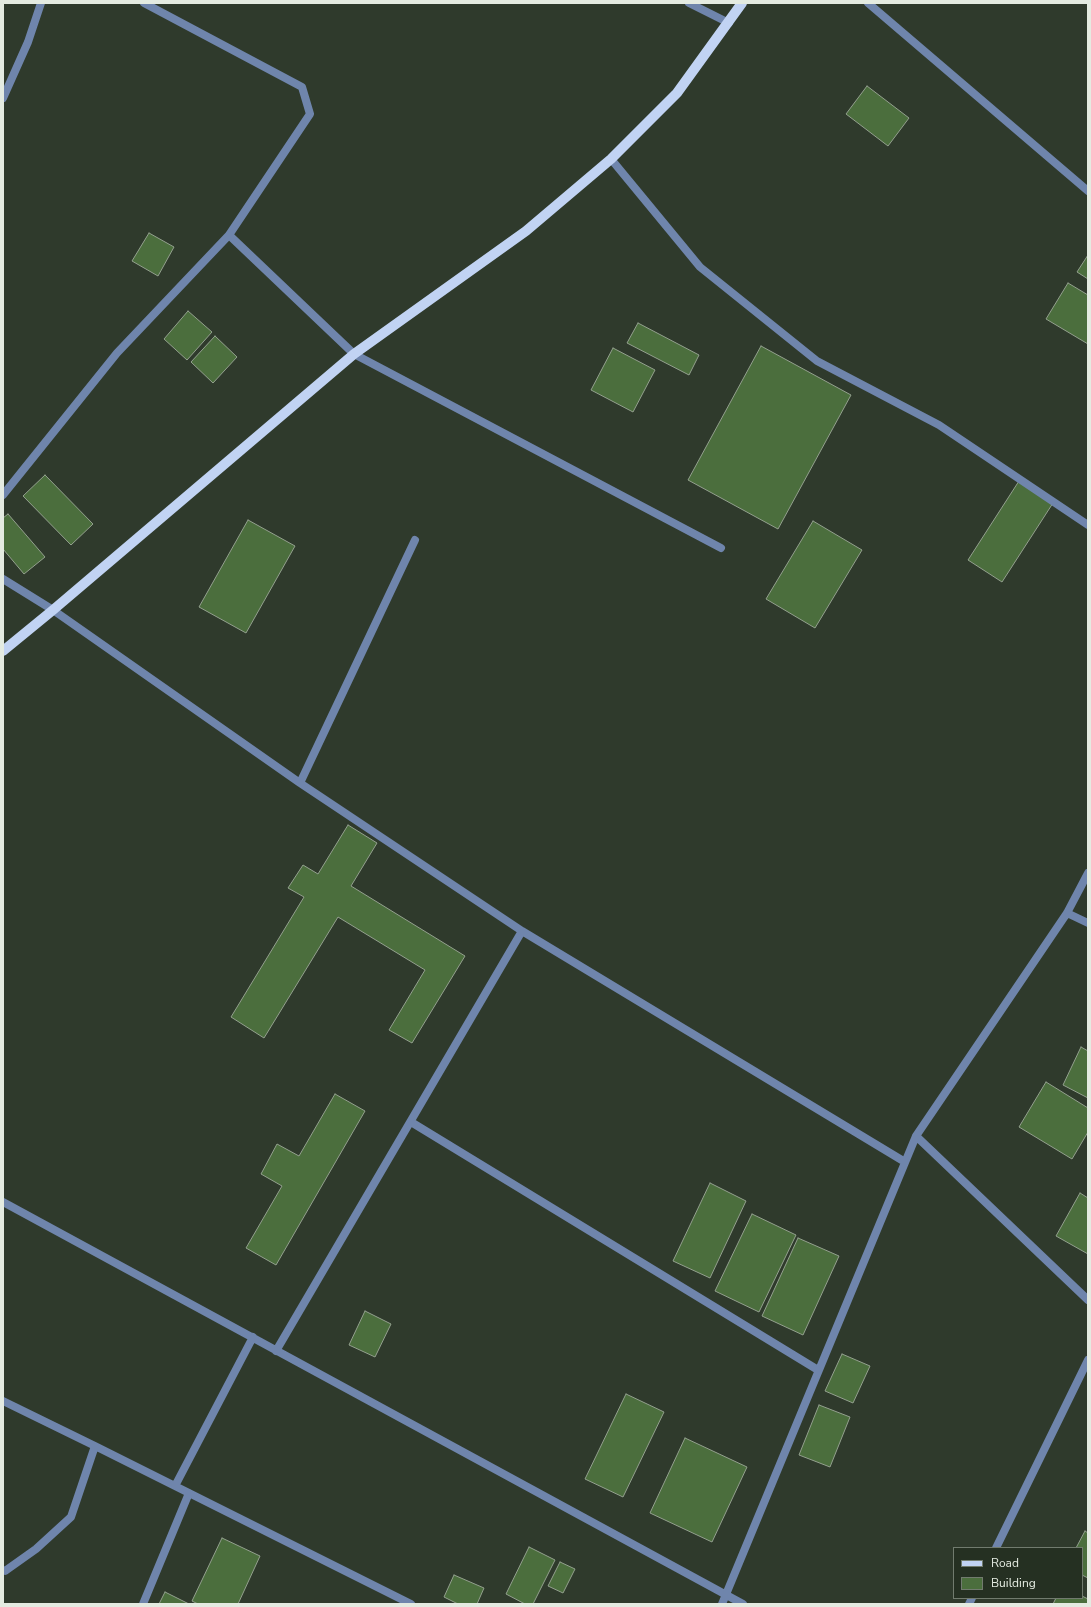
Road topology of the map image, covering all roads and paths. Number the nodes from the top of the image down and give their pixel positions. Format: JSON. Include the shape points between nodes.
{"nodes":[{"id":1,"x":41,"y":3,"type":"edge"},
{"id":2,"x":144,"y":3,"type":"edge"},
{"id":3,"x":689,"y":3,"type":"edge"},
{"id":4,"x":742,"y":3,"type":"edge"},
{"id":5,"x":868,"y":3,"type":"edge"},
{"id":6,"x":729,"y":23,"type":"junction"},
{"id":7,"x":3,"y":98,"type":"edge"},
{"id":8,"x":611,"y":159,"type":"junction"},
{"id":9,"x":1088,"y":191,"type":"edge"},
{"id":10,"x":229,"y":235,"type":"junction"},
{"id":11,"x":354,"y":354,"type":"junction"},
{"id":12,"x":3,"y":495,"type":"edge"},
{"id":13,"x":1088,"y":525,"type":"edge"},
{"id":14,"x":415,"y":540,"type":"dead end"},
{"id":15,"x":721,"y":548,"type":"dead end"},
{"id":16,"x":3,"y":579,"type":"edge"},
{"id":17,"x":53,"y":610,"type":"junction"},
{"id":18,"x":3,"y":651,"type":"edge"},
{"id":19,"x":300,"y":783,"type":"junction"},
{"id":20,"x":1088,"y":873,"type":"edge"},
{"id":21,"x":1067,"y":913,"type":"junction"},
{"id":22,"x":1088,"y":923,"type":"edge"},
{"id":23,"x":522,"y":931,"type":"junction"},
{"id":24,"x":411,"y":1122,"type":"junction"},
{"id":25,"x":916,"y":1136,"type":"junction"},
{"id":26,"x":905,"y":1162,"type":"junction"},
{"id":27,"x":3,"y":1202,"type":"edge"},
{"id":28,"x":1088,"y":1300,"type":"edge"},
{"id":29,"x":253,"y":1337,"type":"junction"},
{"id":30,"x":276,"y":1350,"type":"junction"},
{"id":31,"x":1088,"y":1360,"type":"edge"},
{"id":32,"x":818,"y":1370,"type":"junction"},
{"id":33,"x":3,"y":1401,"type":"edge"},
{"id":34,"x":95,"y":1446,"type":"junction"},
{"id":35,"x":175,"y":1486,"type":"junction"},
{"id":36,"x":189,"y":1493,"type":"junction"},
{"id":37,"x":996,"y":1547,"type":"edge"},
{"id":38,"x":3,"y":1570,"type":"edge"},
{"id":39,"x":725,"y":1594,"type":"junction"},
{"id":40,"x":143,"y":1604,"type":"edge"},
{"id":41,"x":410,"y":1604,"type":"edge"},
{"id":42,"x":722,"y":1604,"type":"edge"},
{"id":43,"x":743,"y":1604,"type":"edge"}],
"edges":[{"from":1,"to":7,"type":"street","via":[[28,42]]},
{"from":2,"to":10,"type":"street","via":[[302,87],[310,114]]},
{"from":3,"to":6,"type":"street"},
{"from":4,"to":6,"type":"main road"},
{"from":5,"to":9,"type":"street"},
{"from":6,"to":8,"type":"main road","via":[[677,93]]},
{"from":8,"to":11,"type":"main road","via":[[526,231]]},
{"from":8,"to":13,"type":"street","via":[[700,267],[817,361],[939,425]]},
{"from":10,"to":11,"type":"street"},
{"from":10,"to":12,"type":"street","via":[[117,353]]},
{"from":11,"to":15,"type":"street"},
{"from":11,"to":17,"type":"main road"},
{"from":14,"to":19,"type":"street"},
{"from":16,"to":17,"type":"street"},
{"from":17,"to":18,"type":"main road"},
{"from":17,"to":19,"type":"street"},
{"from":19,"to":23,"type":"street"},
{"from":20,"to":21,"type":"street"},
{"from":21,"to":22,"type":"street"},
{"from":21,"to":25,"type":"street"},
{"from":23,"to":24,"type":"street"},
{"from":23,"to":26,"type":"street"},
{"from":24,"to":30,"type":"street"},
{"from":24,"to":32,"type":"street"},
{"from":25,"to":26,"type":"street"},
{"from":25,"to":28,"type":"street"},
{"from":26,"to":32,"type":"street"},
{"from":27,"to":29,"type":"street"},
{"from":29,"to":30,"type":"street"},
{"from":29,"to":35,"type":"street"},
{"from":30,"to":39,"type":"street"},
{"from":31,"to":37,"type":"street"},
{"from":32,"to":39,"type":"street"},
{"from":33,"to":34,"type":"street"},
{"from":34,"to":35,"type":"street"},
{"from":34,"to":38,"type":"street","via":[[70,1517],[36,1549]]},
{"from":35,"to":36,"type":"street"},
{"from":36,"to":40,"type":"street"},
{"from":36,"to":41,"type":"street"},
{"from":39,"to":42,"type":"street"},
{"from":39,"to":43,"type":"street"}]}
